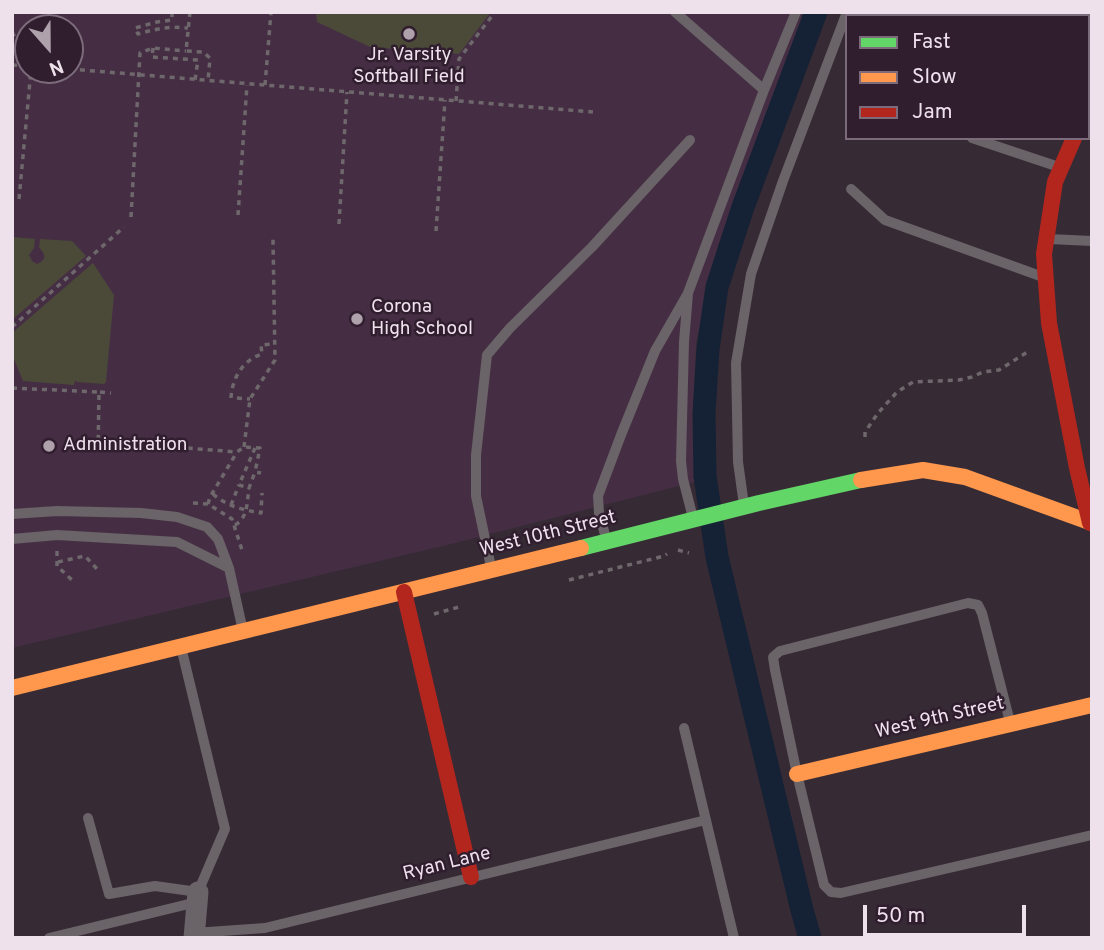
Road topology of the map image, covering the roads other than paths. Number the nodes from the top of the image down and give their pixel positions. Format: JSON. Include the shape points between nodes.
{"nodes":[{"id":1,"x":676,"y":12,"type":"edge"},
{"id":2,"x":796,"y":12,"type":"edge"},
{"id":3,"x":845,"y":17,"type":"edge"},
{"id":4,"x":764,"y":90,"type":"junction"},
{"id":5,"x":690,"y":140,"type":"dead end"},
{"id":6,"x":978,"y":140,"type":"edge"},
{"id":7,"x":1073,"y":140,"type":"edge"},
{"id":8,"x":1061,"y":168,"type":"junction"},
{"id":9,"x":851,"y":189,"type":"dead end"},
{"id":10,"x":1046,"y":239,"type":"junction"},
{"id":11,"x":1092,"y":241,"type":"edge"},
{"id":12,"x":1046,"y":278,"type":"junction"},
{"id":13,"x":688,"y":293,"type":"junction"},
{"id":14,"x":744,"y":507,"type":"junction"},
{"id":15,"x":12,"y":514,"type":"edge"},
{"id":16,"x":693,"y":521,"type":"junction"},
{"id":17,"x":1091,"y":524,"type":"edge"},
{"id":18,"x":12,"y":539,"type":"edge"},
{"id":19,"x":607,"y":542,"type":"junction"},
{"id":20,"x":229,"y":568,"type":"junction"},
{"id":21,"x":492,"y":570,"type":"junction"},
{"id":22,"x":404,"y":592,"type":"junction"},
{"id":23,"x":243,"y":631,"type":"junction"},
{"id":24,"x":181,"y":647,"type":"junction"},
{"id":25,"x":12,"y":688,"type":"edge"},
{"id":26,"x":1092,"y":705,"type":"edge"},
{"id":27,"x":1011,"y":725,"type":"junction"},
{"id":28,"x":684,"y":728,"type":"dead end"},
{"id":29,"x":797,"y":774,"type":"junction"},
{"id":30,"x":88,"y":818,"type":"dead end"},
{"id":31,"x":706,"y":820,"type":"junction"},
{"id":32,"x":1092,"y":835,"type":"edge"},
{"id":33,"x":471,"y":877,"type":"junction"},
{"id":34,"x":197,"y":897,"type":"junction"},
{"id":35,"x":194,"y":936,"type":"edge"},
{"id":36,"x":49,"y":938,"type":"edge"},
{"id":37,"x":734,"y":938,"type":"edge"}],
"edges":[{"from":1,"to":4,"type":"lane"},
{"from":2,"to":4,"type":"lane"},
{"from":3,"to":14,"type":"lane","via":[[751,274],[736,363]]},
{"from":4,"to":13,"type":"lane"},
{"from":5,"to":21,"type":"lane","via":[[487,355],[476,455],[477,496]]},
{"from":6,"to":8,"type":"lane"},
{"from":7,"to":8,"type":"main road"},
{"from":8,"to":10,"type":"main road"},
{"from":9,"to":12,"type":"lane","via":[[885,220]]},
{"from":10,"to":11,"type":"lane"},
{"from":10,"to":12,"type":"main road"},
{"from":12,"to":17,"type":"main road","via":[[1051,334]]},
{"from":13,"to":16,"type":"lane","via":[[681,461]]},
{"from":13,"to":19,"type":"lane","via":[[655,351],[598,496]]},
{"from":14,"to":16,"type":"main road","name":"West 10th Street"},
{"from":14,"to":17,"type":"main road","name":"West 10th Street","via":[[923,470],[965,477]]},
{"from":15,"to":20,"type":"lane","via":[[57,511],[177,517],[207,527],[218,539]]},
{"from":16,"to":19,"type":"main road","name":"West 10th Street"},
{"from":18,"to":20,"type":"lane","via":[[57,535],[177,542]]},
{"from":19,"to":21,"type":"main road","name":"West 10th Street"},
{"from":20,"to":23,"type":"lane"},
{"from":21,"to":22,"type":"main road","name":"West 10th Street"},
{"from":22,"to":23,"type":"main road","name":"West 10th Street"},
{"from":22,"to":33,"type":"main road"},
{"from":23,"to":24,"type":"main road","name":"West 10th Street"},
{"from":24,"to":25,"type":"main road","name":"West 10th Street"},
{"from":24,"to":34,"type":"lane","via":[[225,829]]},
{"from":26,"to":27,"type":"main road","name":"West 9th Street"},
{"from":27,"to":29,"type":"main road","name":"West 9th Street"},
{"from":27,"to":29,"type":"lane","via":[[982,613],[978,605],[968,603],[780,651],[774,657],[775,670]]},
{"from":28,"to":31,"type":"lane"},
{"from":29,"to":32,"type":"lane","via":[[824,885],[831,892]]},
{"from":30,"to":34,"type":"lane","via":[[109,894],[155,886]]},
{"from":31,"to":33,"type":"lane","name":"Ryan Lane"},
{"from":31,"to":37,"type":"lane"},
{"from":33,"to":35,"type":"lane","name":"Ryan Lane","via":[[265,928]]},
{"from":34,"to":35,"type":"street"},
{"from":34,"to":36,"type":"lane"}]}
